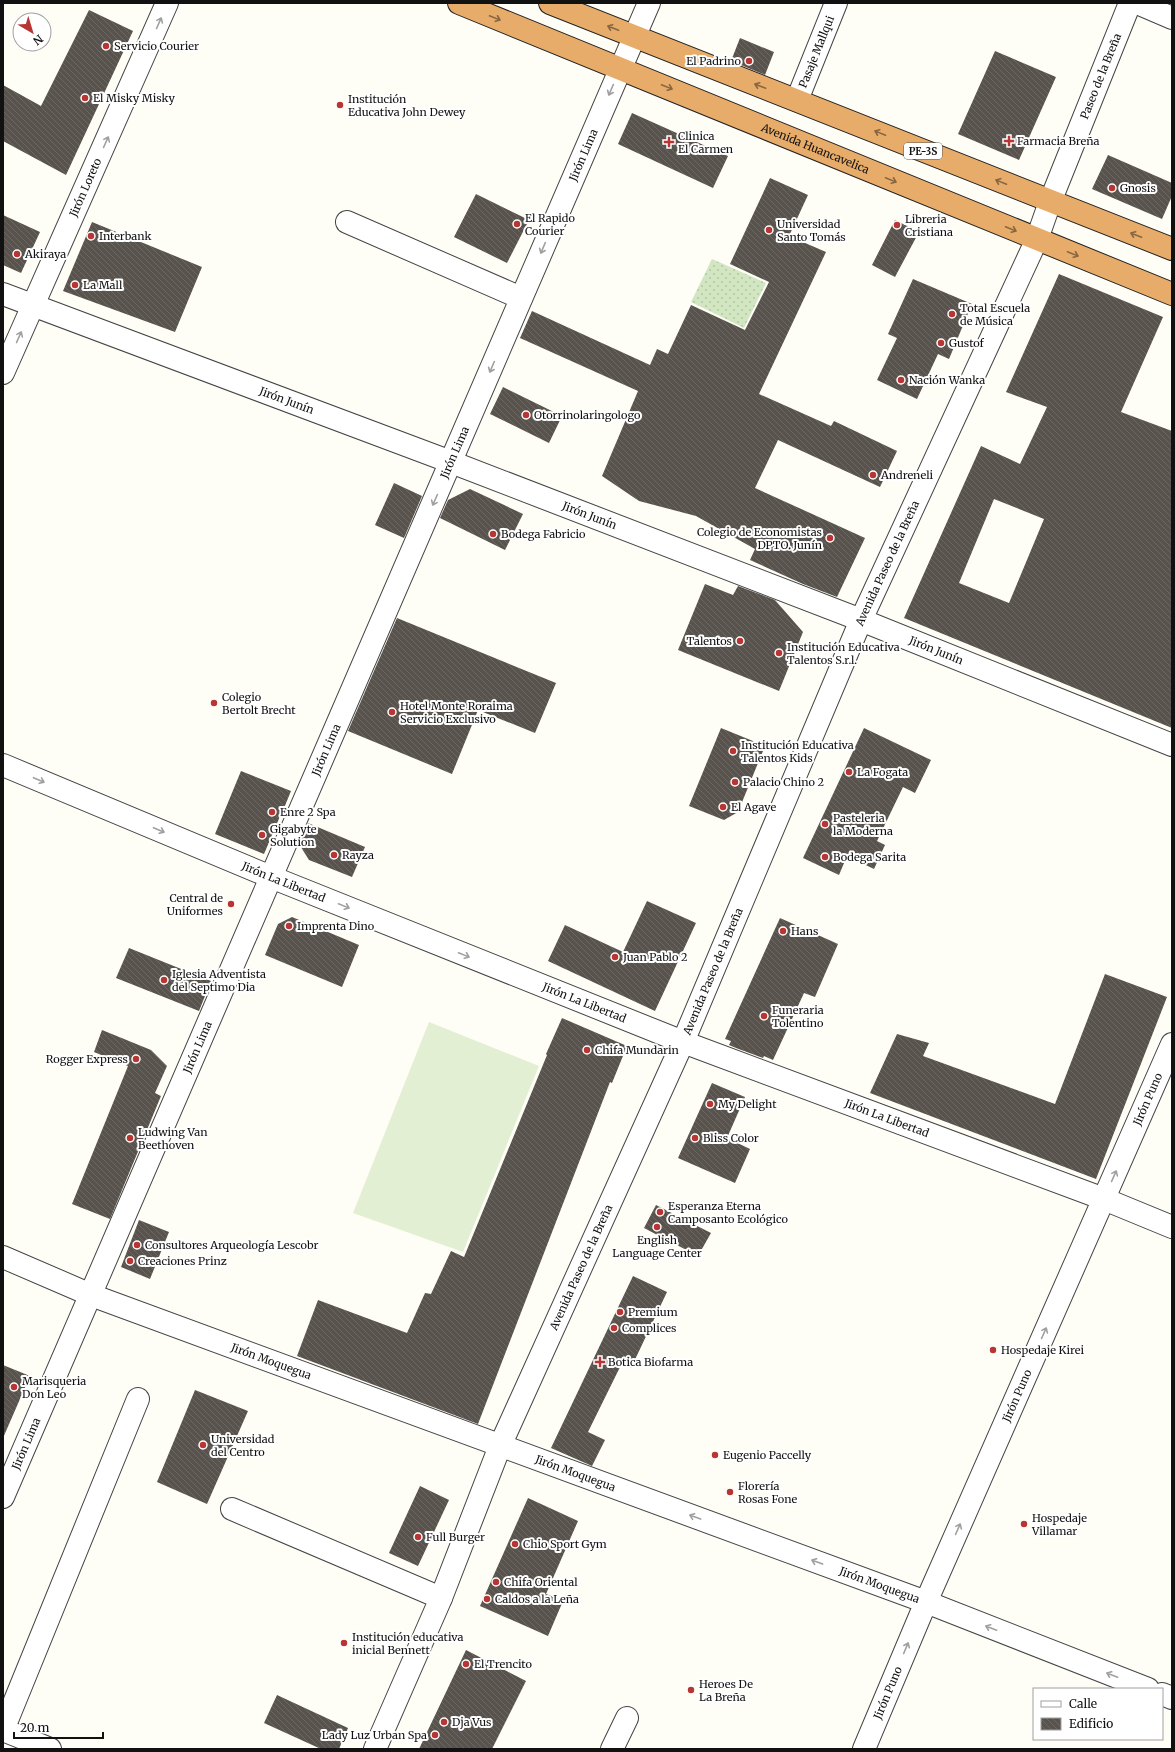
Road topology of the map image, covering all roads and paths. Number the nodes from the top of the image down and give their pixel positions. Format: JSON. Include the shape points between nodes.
{"nodes":[{"id":1,"x":167,"y":3,"type":"edge"},
{"id":2,"x":459,"y":3,"type":"edge"},
{"id":3,"x":550,"y":3,"type":"edge"},
{"id":4,"x":649,"y":3,"type":"edge"},
{"id":5,"x":836,"y":3,"type":"edge"},
{"id":6,"x":1130,"y":3,"type":"edge"},
{"id":7,"x":1137,"y":3,"type":"edge"},
{"id":8,"x":1172,"y":18,"type":"edge"},
{"id":9,"x":634,"y":36,"type":"junction"},
{"id":10,"x":620,"y":68,"type":"junction"},
{"id":11,"x":797,"y":100,"type":"junction"},
{"id":12,"x":1050,"y":202,"type":"junction"},
{"id":13,"x":347,"y":222,"type":"dead end"},
{"id":14,"x":1037,"y":240,"type":"junction"},
{"id":15,"x":1172,"y":249,"type":"edge"},
{"id":16,"x":3,"y":294,"type":"edge"},
{"id":17,"x":1172,"y":294,"type":"edge"},
{"id":18,"x":521,"y":298,"type":"junction"},
{"id":19,"x":34,"y":306,"type":"junction"},
{"id":20,"x":3,"y":373,"type":"edge"},
{"id":21,"x":451,"y":462,"type":"junction"},
{"id":22,"x":861,"y":620,"type":"junction"},
{"id":23,"x":1172,"y":746,"type":"edge"},
{"id":24,"x":3,"y":765,"type":"edge"},
{"id":25,"x":270,"y":877,"type":"junction"},
{"id":26,"x":683,"y":1042,"type":"junction"},
{"id":27,"x":1172,"y":1044,"type":"edge"},
{"id":28,"x":1104,"y":1199,"type":"junction"},
{"id":29,"x":1172,"y":1227,"type":"edge"},
{"id":30,"x":3,"y":1257,"type":"edge"},
{"id":31,"x":91,"y":1295,"type":"junction"},
{"id":32,"x":138,"y":1399,"type":"dead end"},
{"id":33,"x":500,"y":1446,"type":"junction"},
{"id":34,"x":3,"y":1496,"type":"edge"},
{"id":35,"x":232,"y":1509,"type":"dead end"},
{"id":36,"x":441,"y":1598,"type":"junction"},
{"id":37,"x":926,"y":1602,"type":"junction"},
{"id":38,"x":1145,"y":1688,"type":"edge"},
{"id":39,"x":627,"y":1718,"type":"dead end"},
{"id":40,"x":3,"y":1730,"type":"edge"},
{"id":41,"x":50,"y":1749,"type":"edge"},
{"id":42,"x":375,"y":1749,"type":"edge"},
{"id":43,"x":612,"y":1749,"type":"edge"},
{"id":44,"x":864,"y":1749,"type":"edge"}],
"edges":[{"from":19,"to":1,"type":"street","name":"Jirón Loreto","one_way":true},
{"from":2,"to":10,"type":"highway","name":"Avenida Huancavelica","one_way":true},
{"from":9,"to":3,"type":"highway","number":"PE-3S","one_way":true},
{"from":4,"to":9,"type":"street","name":"Jirón Lima"},
{"from":5,"to":11,"type":"street","name":"Pasaje Mallqui"},
{"from":6,"to":12,"type":"street","name":"Paseo de la Breña"},
{"from":7,"to":8,"type":"street"},
{"from":9,"to":10,"type":"street","name":"Jirón Lima"},
{"from":11,"to":9,"type":"highway","number":"PE-3S","one_way":true},
{"from":10,"to":14,"type":"highway","name":"Avenida Huancavelica","one_way":true},
{"from":10,"to":18,"type":"street","name":"Jirón Lima","one_way":true},
{"from":12,"to":11,"type":"highway","number":"PE-3S","one_way":true},
{"from":12,"to":14,"type":"street","name":"Paseo de la Breña"},
{"from":15,"to":12,"type":"highway","number":"PE-3S","one_way":true},
{"from":13,"to":18,"type":"street"},
{"from":14,"to":17,"type":"highway","name":"Avenida Huancavelica","one_way":true},
{"from":14,"to":22,"type":"street","name":"Avenida Paseo de la Breña"},
{"from":16,"to":19,"type":"street","name":"Jirón Junín"},
{"from":18,"to":21,"type":"street","name":"Jirón Lima","one_way":true},
{"from":20,"to":19,"type":"street","name":"Jirón Loreto","one_way":true},
{"from":19,"to":21,"type":"street","name":"Jirón Junín"},
{"from":21,"to":22,"type":"street","name":"Jirón Junín"},
{"from":21,"to":25,"type":"street","name":"Jirón Lima","one_way":true},
{"from":22,"to":23,"type":"street","name":"Jirón Junín"},
{"from":22,"to":26,"type":"street","name":"Avenida Paseo de la Breña"},
{"from":24,"to":25,"type":"street","name":"Jirón La Libertad","one_way":true},
{"from":25,"to":26,"type":"street","name":"Jirón La Libertad","one_way":true},
{"from":25,"to":31,"type":"street","name":"Jirón Lima"},
{"from":26,"to":28,"type":"street","name":"Jirón La Libertad"},
{"from":26,"to":33,"type":"street","name":"Avenida Paseo de la Breña"},
{"from":28,"to":27,"type":"street","name":"Jirón Puno","one_way":true},
{"from":28,"to":29,"type":"street","name":"Jirón La Libertad"},
{"from":37,"to":28,"type":"street","name":"Jirón Puno","one_way":true},
{"from":30,"to":31,"type":"street","name":"Jirón Moquegua"},
{"from":31,"to":33,"type":"street","name":"Jirón Moquegua"},
{"from":31,"to":34,"type":"street","name":"Jirón Lima"},
{"from":32,"to":40,"type":"street"},
{"from":33,"to":36,"type":"street","name":"Avenida Paseo de la Breña"},
{"from":37,"to":33,"type":"street","name":"Jirón Moquegua","one_way":true},
{"from":35,"to":36,"type":"street"},
{"from":36,"to":42,"type":"street","name":"Avenida Paseo de la Breña"},
{"from":38,"to":37,"type":"street","name":"Jirón Moquegua","one_way":true},
{"from":44,"to":37,"type":"street","name":"Jirón Puno","one_way":true},
{"from":39,"to":43,"type":"street"},
{"from":40,"to":41,"type":"street"}]}
